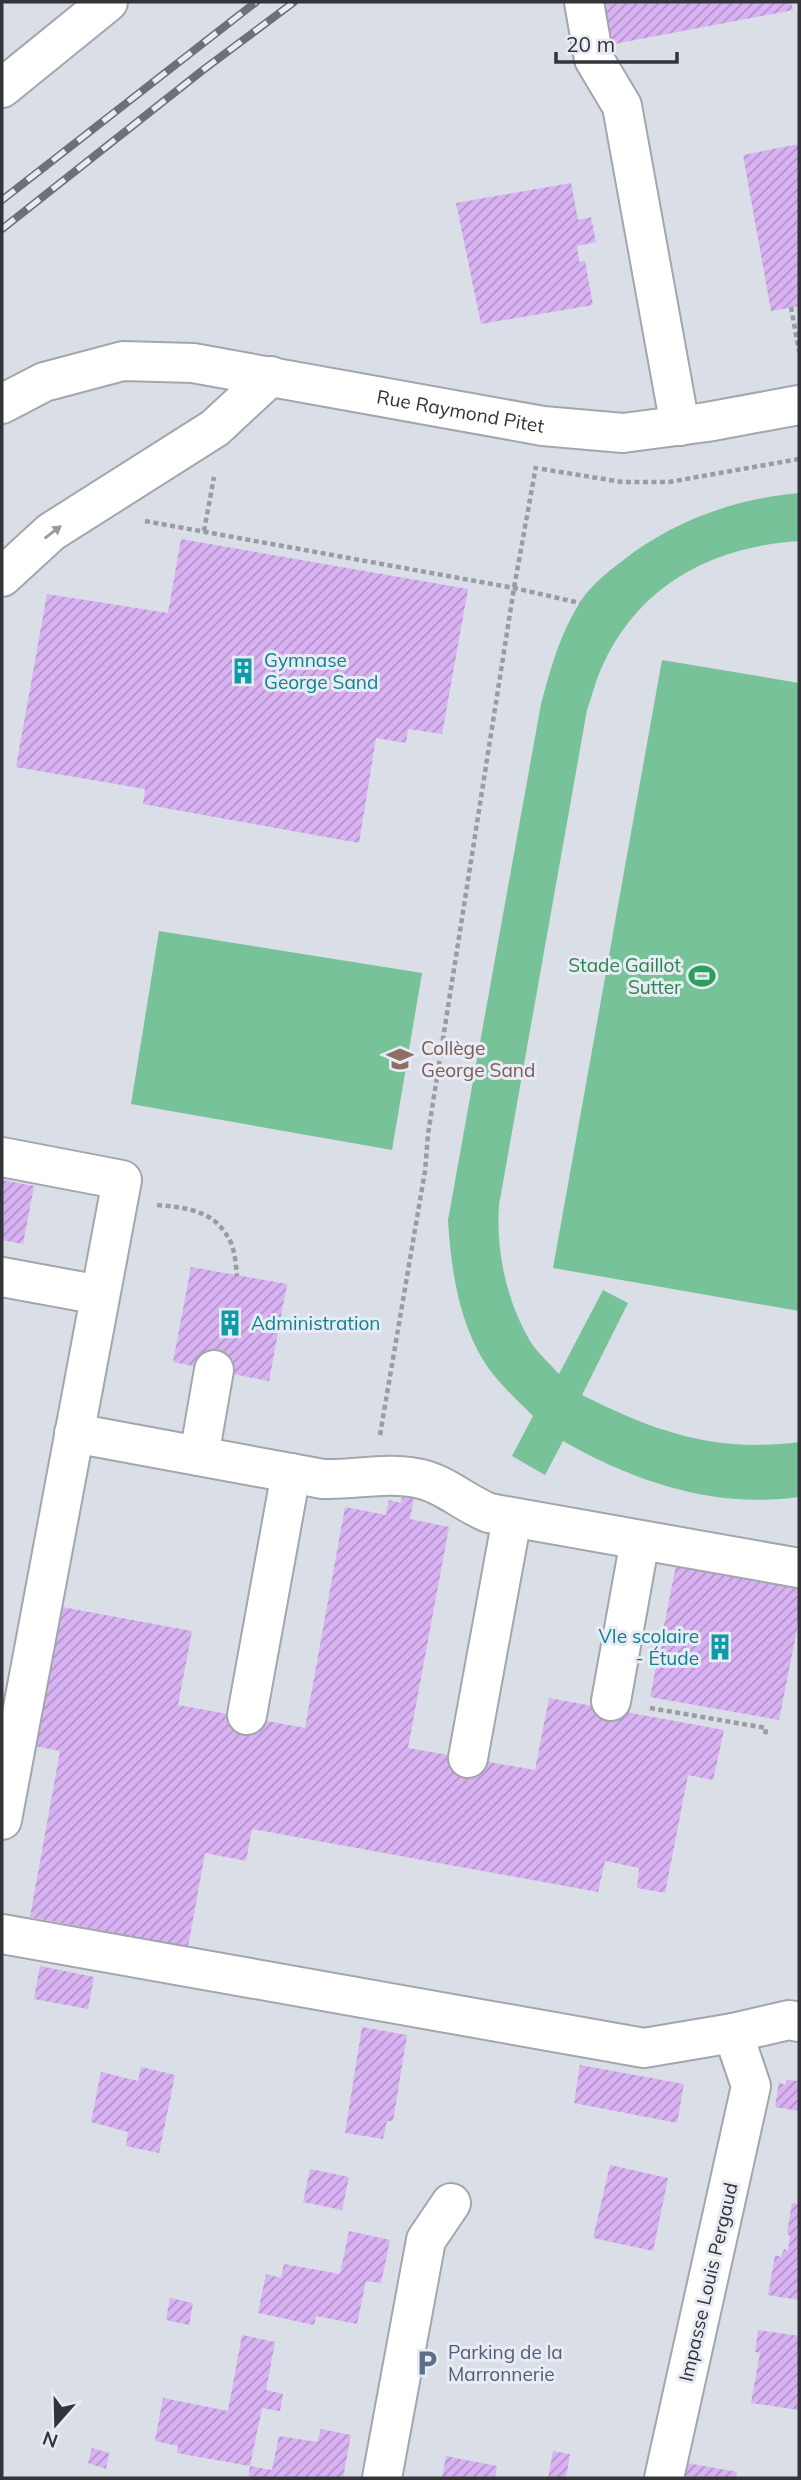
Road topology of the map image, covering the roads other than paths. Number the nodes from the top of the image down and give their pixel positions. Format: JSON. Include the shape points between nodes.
{"nodes":[{"id":1,"x":108,"y":2,"type":"edge"},
{"id":2,"x":584,"y":2,"type":"edge"},
{"id":3,"x":2,"y":88,"type":"edge"},
{"id":4,"x":271,"y":376,"type":"junction"},
{"id":5,"x":2,"y":404,"type":"edge"},
{"id":6,"x":799,"y":405,"type":"edge"},
{"id":7,"x":680,"y":426,"type":"junction"},
{"id":8,"x":2,"y":577,"type":"edge"},
{"id":9,"x":2,"y":1157,"type":"edge"},
{"id":10,"x":2,"y":1277,"type":"edge"},
{"id":11,"x":100,"y":1295,"type":"junction"},
{"id":12,"x":214,"y":1370,"type":"dead end"},
{"id":13,"x":74,"y":1433,"type":"junction"},
{"id":14,"x":199,"y":1456,"type":"junction"},
{"id":15,"x":291,"y":1473,"type":"junction"},
{"id":16,"x":512,"y":1518,"type":"junction"},
{"id":17,"x":640,"y":1540,"type":"junction"},
{"id":18,"x":799,"y":1568,"type":"edge"},
{"id":19,"x":611,"y":1701,"type":"road end"},
{"id":20,"x":247,"y":1715,"type":"dead end"},
{"id":21,"x":468,"y":1758,"type":"dead end"},
{"id":22,"x":2,"y":1820,"type":"edge"},
{"id":23,"x":2,"y":1934,"type":"edge"},
{"id":24,"x":799,"y":2022,"type":"edge"},
{"id":25,"x":733,"y":2033,"type":"junction"},
{"id":26,"x":451,"y":2203,"type":"dead end"},
{"id":27,"x":382,"y":2478,"type":"edge"},
{"id":28,"x":664,"y":2478,"type":"edge"}],
"edges":[{"from":1,"to":3,"type":"street"},
{"from":2,"to":7,"type":"street","via":[[594,59],[622,106]]},
{"from":4,"to":5,"type":"street","name":"Rue Raymond Pitet","via":[[193,363],[122,361],[44,382]]},
{"from":4,"to":7,"type":"street","name":"Rue Raymond Pitet","via":[[543,425],[623,433]]},
{"from":8,"to":4,"type":"street","one_way":true,"via":[[51,532],[215,428]]},
{"from":6,"to":7,"type":"street","name":"Rue Raymond Pitet"},
{"from":9,"to":11,"type":"street","via":[[122,1180]]},
{"from":10,"to":11,"type":"street"},
{"from":11,"to":13,"type":"street"},
{"from":12,"to":14,"type":"street"},
{"from":13,"to":14,"type":"street"},
{"from":13,"to":22,"type":"street"},
{"from":14,"to":15,"type":"street"},
{"from":15,"to":16,"type":"street","via":[[323,1479],[417,1478],[472,1506]]},
{"from":15,"to":20,"type":"street"},
{"from":16,"to":17,"type":"street"},
{"from":16,"to":21,"type":"street"},
{"from":17,"to":18,"type":"street"},
{"from":17,"to":19,"type":"street"},
{"from":23,"to":25,"type":"street","via":[[644,2048]]},
{"from":24,"to":25,"type":"street","via":[[789,2020]]},
{"from":25,"to":28,"type":"street","name":"Impasse Louis Pergaud","via":[[751,2086]]},
{"from":26,"to":27,"type":"street","via":[[426,2240]]}]}
